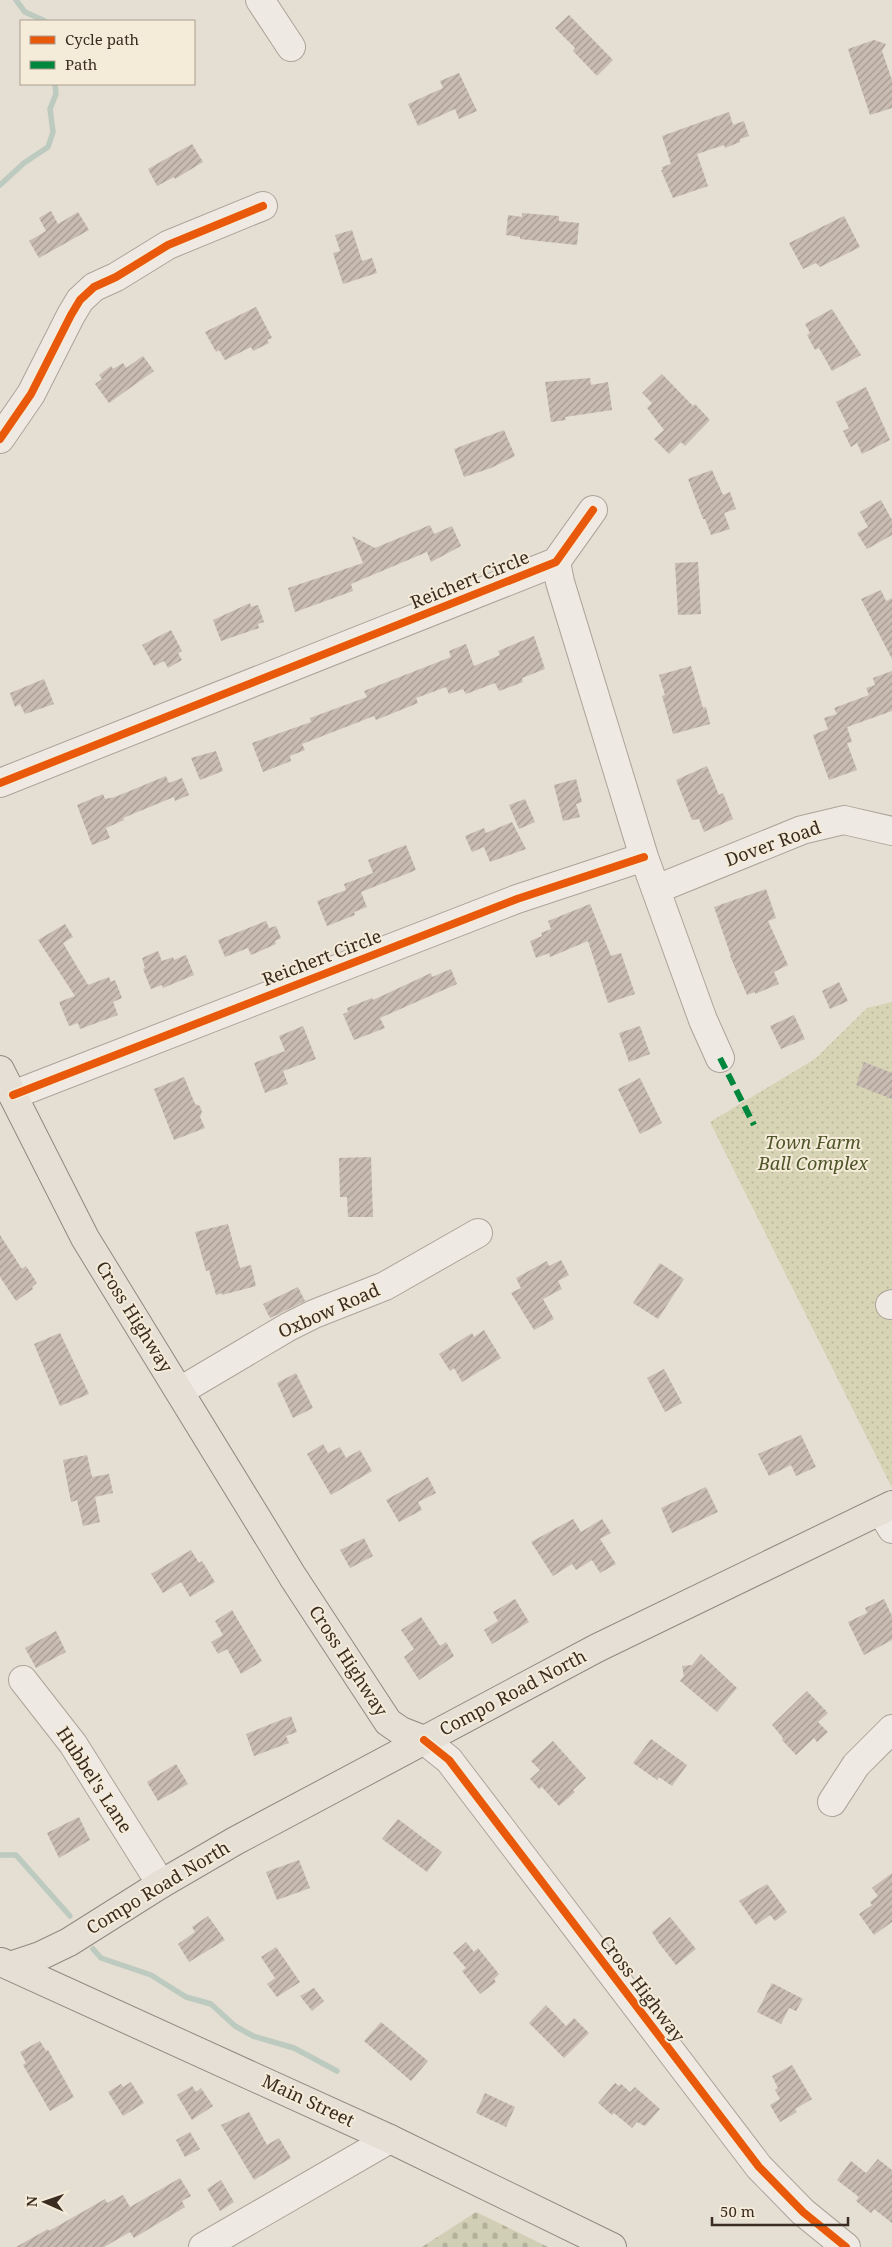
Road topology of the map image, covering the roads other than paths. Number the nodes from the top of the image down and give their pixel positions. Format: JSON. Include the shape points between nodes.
{"nodes":[{"id":1,"x":260,"y":0,"type":"edge"},
{"id":2,"x":291,"y":47,"type":"dead end"},
{"id":3,"x":263,"y":206,"type":"dead end"},
{"id":4,"x":0,"y":439,"type":"edge"},
{"id":5,"x":593,"y":510,"type":"dead end"},
{"id":6,"x":556,"y":562,"type":"junction"},
{"id":7,"x":0,"y":783,"type":"edge"},
{"id":8,"x":892,"y":831,"type":"edge"},
{"id":9,"x":644,"y":856,"type":"junction"},
{"id":10,"x":657,"y":889,"type":"junction"},
{"id":11,"x":720,"y":1058,"type":"dead end"},
{"id":12,"x":0,"y":1070,"type":"edge"},
{"id":13,"x":13,"y":1095,"type":"junction"},
{"id":14,"x":478,"y":1233,"type":"dead end"},
{"id":15,"x":180,"y":1392,"type":"junction"},
{"id":16,"x":888,"y":1515,"type":"edge"},
{"id":17,"x":23,"y":1680,"type":"dead end"},
{"id":18,"x":892,"y":1729,"type":"edge"},
{"id":19,"x":424,"y":1740,"type":"junction"},
{"id":20,"x":832,"y":1802,"type":"dead end"},
{"id":21,"x":161,"y":1884,"type":"junction"},
{"id":22,"x":3,"y":1965,"type":"edge"},
{"id":23,"x":390,"y":2139,"type":"junction"},
{"id":24,"x":203,"y":2247,"type":"edge"},
{"id":25,"x":612,"y":2247,"type":"edge"},
{"id":26,"x":846,"y":2247,"type":"edge"}],
"edges":[{"from":1,"to":2,"type":"street"},
{"from":3,"to":4,"type":"street","via":[[168,245],[94,287],[80,300],[30,394]]},
{"from":5,"to":6,"type":"street","name":"Reichert Circle"},
{"from":6,"to":7,"type":"street","name":"Reichert Circle"},
{"from":6,"to":9,"type":"street","name":"Reichert Circle"},
{"from":8,"to":10,"type":"street","name":"Dover Road","via":[[844,820],[802,830]]},
{"from":9,"to":10,"type":"street","name":"Reichert Circle"},
{"from":9,"to":13,"type":"street","name":"Reichert Circle","via":[[516,899]]},
{"from":10,"to":11,"type":"street","name":"Reichert Circle","via":[[702,1020]]},
{"from":12,"to":13,"type":"main road","name":"Cross Highway"},
{"from":13,"to":15,"type":"main road","name":"Cross Highway","via":[[85,1238]]},
{"from":14,"to":15,"type":"street","name":"Oxbow Road","via":[[385,1286],[288,1327]]},
{"from":15,"to":19,"type":"main road","name":"Cross Highway","via":[[293,1577],[388,1722]]},
{"from":16,"to":19,"type":"main road","name":"Compo Road North","via":[[597,1648]]},
{"from":17,"to":21,"type":"street","name":"Hubbel's Lane","via":[[73,1744]]},
{"from":18,"to":20,"type":"street","via":[[856,1766]]},
{"from":19,"to":21,"type":"main road","name":"Compo Road North"},
{"from":19,"to":26,"type":"street","name":"Cross Highway","via":[[449,1760],[759,2167],[803,2212]]},
{"from":21,"to":22,"type":"main road","name":"Compo Road North","via":[[69,1942],[40,1956]]},
{"from":22,"to":23,"type":"main road","name":"Main Street"},
{"from":23,"to":24,"type":"street"},
{"from":23,"to":25,"type":"main road","name":"Main Street"}]}
